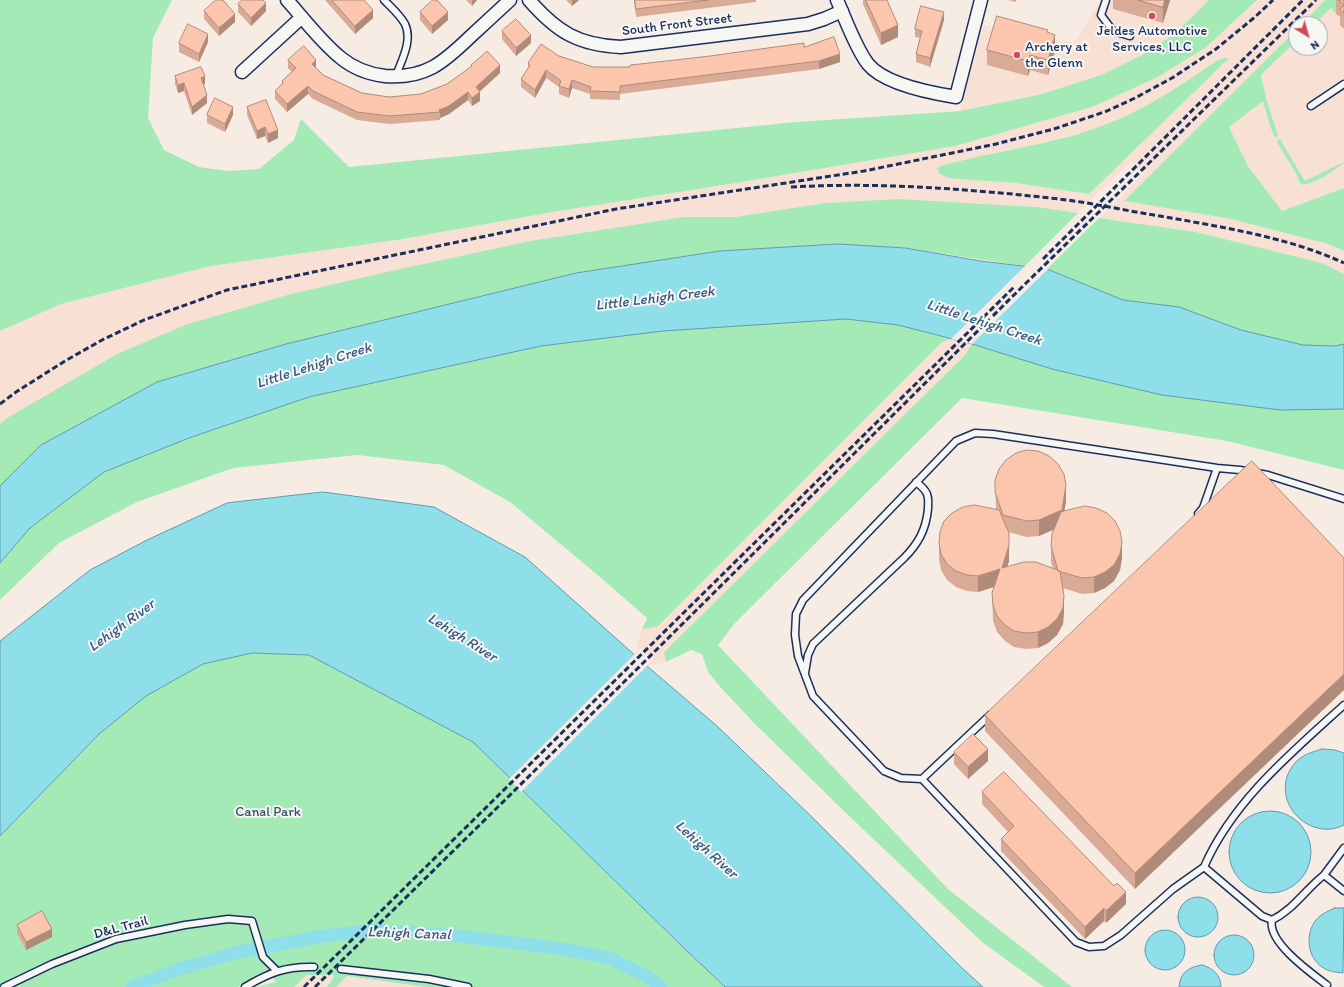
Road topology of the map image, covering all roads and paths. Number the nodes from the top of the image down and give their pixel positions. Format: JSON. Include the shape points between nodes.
{"nodes":[{"id":1,"x":287,"y":0,"type":"edge"},
{"id":2,"x":384,"y":0,"type":"edge"},
{"id":3,"x":510,"y":0,"type":"edge"},
{"id":4,"x":529,"y":0,"type":"edge"},
{"id":5,"x":981,"y":0,"type":"edge"},
{"id":6,"x":1106,"y":0,"type":"edge"},
{"id":7,"x":839,"y":5,"type":"edge"},
{"id":8,"x":302,"y":17,"type":"junction"},
{"id":9,"x":1130,"y":36,"type":"dead end"},
{"id":10,"x":242,"y":72,"type":"dead end"},
{"id":11,"x":396,"y":76,"type":"junction"},
{"id":12,"x":1344,"y":84,"type":"edge"},
{"id":13,"x":1311,"y":106,"type":"dead end"},
{"id":14,"x":1217,"y":468,"type":"junction"},
{"id":15,"x":916,"y":482,"type":"junction"},
{"id":16,"x":1344,"y":499,"type":"edge"},
{"id":17,"x":1194,"y":520,"type":"edge"},
{"id":18,"x":804,"y":674,"type":"junction"},
{"id":19,"x":1344,"y":706,"type":"edge"},
{"id":20,"x":997,"y":708,"type":"edge"},
{"id":21,"x":922,"y":779,"type":"junction"},
{"id":22,"x":1344,"y":848,"type":"edge"},
{"id":23,"x":1204,"y":867,"type":"junction"},
{"id":24,"x":1324,"y":875,"type":"junction"},
{"id":25,"x":1344,"y":891,"type":"edge"},
{"id":26,"x":1272,"y":920,"type":"junction"},
{"id":27,"x":314,"y":967,"type":"dead end"},
{"id":28,"x":341,"y":969,"type":"dead end"},
{"id":29,"x":277,"y":970,"type":"junction"},
{"id":30,"x":1327,"y":985,"type":"dead end"},
{"id":31,"x":4,"y":987,"type":"edge"},
{"id":32,"x":245,"y":987,"type":"edge"},
{"id":33,"x":468,"y":987,"type":"edge"}],
"edges":[{"from":1,"to":8,"type":"street"},
{"from":2,"to":11,"type":"lane","via":[[404,23],[408,32],[408,41]]},
{"from":3,"to":11,"type":"street","via":[[448,58],[422,72]]},
{"from":4,"to":7,"type":"street","name":"South Front Street","via":[[553,25],[568,35],[587,43],[621,47],[808,24],[824,19]]},
{"from":5,"to":7,"type":"street","via":[[956,97],[935,94],[878,73],[862,55]]},
{"from":6,"to":9,"type":"lane","via":[[1101,15],[1113,31]]},
{"from":8,"to":10,"type":"street"},
{"from":8,"to":11,"type":"street","via":[[347,63],[378,75]]},
{"from":12,"to":13,"type":"lane"},
{"from":14,"to":15,"type":"lane","via":[[975,433],[956,441]]},
{"from":14,"to":16,"type":"lane","via":[[1268,475]]},
{"from":14,"to":17,"type":"lane","via":[[1203,508]]},
{"from":15,"to":18,"type":"lane","via":[[803,600],[796,614],[795,635]]},
{"from":15,"to":18,"type":"lane","via":[[926,492],[929,502],[927,519],[915,547],[813,644]]},
{"from":18,"to":21,"type":"lane","via":[[812,696],[884,771],[901,778]]},
{"from":19,"to":23,"type":"lane","via":[[1258,787],[1218,839]]},
{"from":20,"to":21,"type":"lane"},
{"from":21,"to":23,"type":"lane","via":[[1076,942],[1089,947],[1104,946],[1121,935],[1172,889]]},
{"from":22,"to":24,"type":"lane"},
{"from":23,"to":26,"type":"lane","via":[[1262,916]]},
{"from":24,"to":25,"type":"lane"},
{"from":24,"to":26,"type":"lane","via":[[1292,906]]},
{"from":26,"to":30,"type":"lane","via":[[1274,935],[1287,951]]},
{"from":27,"to":29,"type":"lane"},
{"from":28,"to":33,"type":"lane","via":[[429,979]]},
{"from":29,"to":31,"type":"lane","name":"D&L Trail","via":[[263,957],[252,921],[228,919],[116,939],[52,964]]},
{"from":29,"to":32,"type":"lane"}]}
